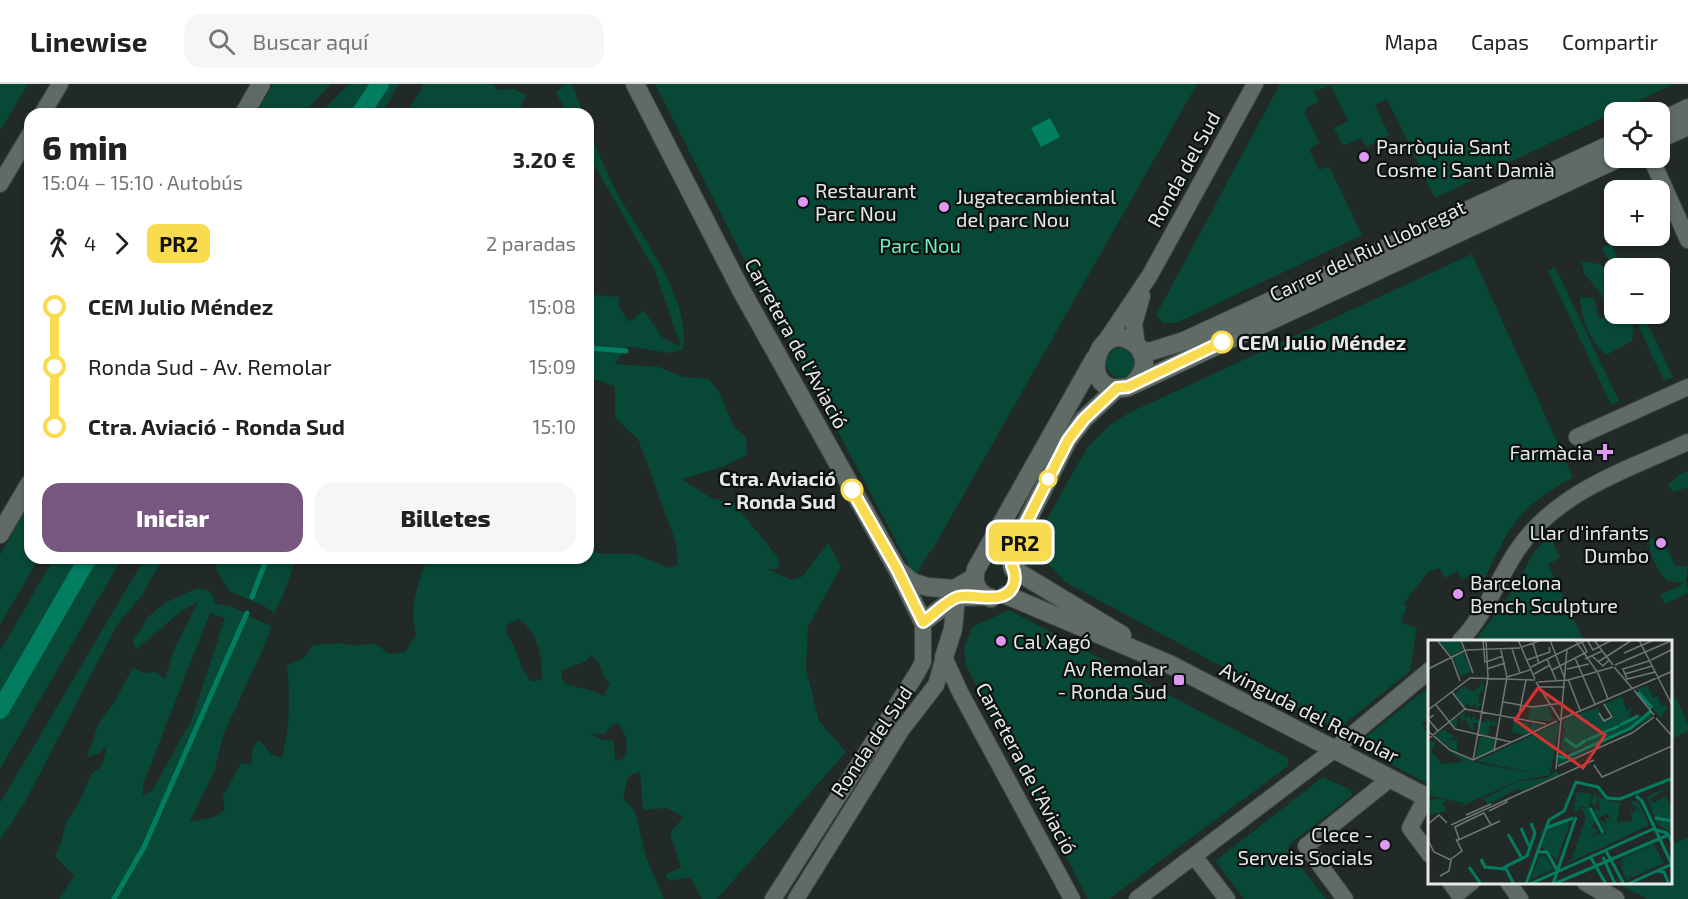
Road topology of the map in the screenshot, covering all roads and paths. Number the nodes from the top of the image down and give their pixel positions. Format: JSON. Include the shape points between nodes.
{"nodes":[{"id":1,"x":60,"y":84,"type":"edge"},
{"id":2,"x":261,"y":84,"type":"edge"},
{"id":3,"x":635,"y":84,"type":"edge"},
{"id":4,"x":1254,"y":84,"type":"edge"},
{"id":5,"x":46,"y":108,"type":"edge"},
{"id":6,"x":247,"y":108,"type":"edge"},
{"id":7,"x":1688,"y":108,"type":"edge"},
{"id":8,"x":1670,"y":117,"type":"edge"},
{"id":9,"x":1688,"y":126,"type":"edge"},
{"id":10,"x":1670,"y":134,"type":"edge"},
{"id":11,"x":24,"y":144,"type":"edge"},
{"id":12,"x":1604,"y":148,"type":"edge"},
{"id":13,"x":1604,"y":165,"type":"edge"},
{"id":14,"x":1656,"y":168,"type":"edge"},
{"id":15,"x":0,"y":184,"type":"edge"},
{"id":16,"x":1688,"y":240,"type":"edge"},
{"id":17,"x":1150,"y":276,"type":"junction"},
{"id":18,"x":1139,"y":349,"type":"junction"},
{"id":19,"x":1099,"y":352,"type":"junction"},
{"id":20,"x":1126,"y":386,"type":"junction"},
{"id":21,"x":1688,"y":387,"type":"edge"},
{"id":22,"x":1577,"y":437,"type":"dead end"},
{"id":23,"x":1688,"y":442,"type":"edge"},
{"id":24,"x":24,"y":493,"type":"edge"},
{"id":25,"x":0,"y":534,"type":"edge"},
{"id":26,"x":1013,"y":568,"type":"junction"},
{"id":27,"x":897,"y":569,"type":"junction"},
{"id":28,"x":977,"y":570,"type":"junction"},
{"id":29,"x":956,"y":593,"type":"junction"},
{"id":30,"x":1006,"y":595,"type":"junction"},
{"id":31,"x":985,"y":596,"type":"junction"},
{"id":32,"x":923,"y":622,"type":"junction"},
{"id":33,"x":1461,"y":640,"type":"edge"},
{"id":34,"x":944,"y":657,"type":"junction"},
{"id":35,"x":1169,"y":664,"type":"junction"},
{"id":36,"x":1428,"y":672,"type":"edge"},
{"id":37,"x":1335,"y":749,"type":"junction"},
{"id":38,"x":1391,"y":778,"type":"junction"},
{"id":39,"x":1428,"y":798,"type":"edge"},
{"id":40,"x":1428,"y":852,"type":"edge"},
{"id":41,"x":1194,"y":856,"type":"junction"},
{"id":42,"x":1451,"y":884,"type":"edge"},
{"id":43,"x":1469,"y":884,"type":"edge"},
{"id":44,"x":1509,"y":884,"type":"edge"},
{"id":45,"x":1589,"y":884,"type":"edge"},
{"id":46,"x":773,"y":899,"type":"edge"},
{"id":47,"x":796,"y":899,"type":"edge"},
{"id":48,"x":1072,"y":899,"type":"edge"},
{"id":49,"x":1137,"y":899,"type":"edge"},
{"id":50,"x":1227,"y":899,"type":"edge"},
{"id":51,"x":1345,"y":899,"type":"edge"},
{"id":52,"x":1520,"y":899,"type":"edge"},
{"id":53,"x":1615,"y":899,"type":"edge"}],
"edges":[{"from":1,"to":5,"type":"street"},
{"from":2,"to":6,"type":"street"},
{"from":3,"to":27,"type":"street","name":"Carretera de l'Aviació","via":[[740,288]]},
{"from":4,"to":17,"type":"street","name":"Ronda del Sud"},
{"from":7,"to":8,"type":"street"},
{"from":9,"to":10,"type":"street"},
{"from":11,"to":15,"type":"street"},
{"from":12,"to":18,"type":"street","name":"Carrer del Riu Llobregat","via":[[1184,340],[1152,351]]},
{"from":13,"to":20,"type":"street","name":"Carrer del Riu Llobregat"},
{"from":14,"to":16,"type":"street"},
{"from":17,"to":18,"type":"street","name":"Ronda del Sud","via":[[1134,324]]},
{"from":17,"to":19,"type":"street","name":"Ronda del Sud"},
{"from":18,"to":19,"type":"street","via":[[1125,339],[1109,340]]},
{"from":18,"to":20,"type":"street","via":[[1144,358],[1143,372]]},
{"from":19,"to":20,"type":"street","via":[[1096,374],[1107,385]]},
{"from":19,"to":28,"type":"street","name":"Ronda del Sud"},
{"from":20,"to":26,"type":"street","via":[[1084,419],[1068,440],[1025,525]]},
{"from":21,"to":22,"type":"street"},
{"from":23,"to":33,"type":"street","via":[[1598,482],[1553,510],[1516,552],[1483,611]]},
{"from":24,"to":25,"type":"street"},
{"from":26,"to":28,"type":"street","via":[[996,557],[989,558]]},
{"from":26,"to":30,"type":"street","via":[[1016,578]]},
{"from":26,"to":35,"type":"street","name":"Avinguda del Remolar"},
{"from":27,"to":29,"type":"street","via":[[912,582]]},
{"from":27,"to":32,"type":"street","name":"Carretera de l'Aviació"},
{"from":28,"to":29,"type":"street","name":"Ronda del Sud"},
{"from":28,"to":31,"type":"street","via":[[977,588]]},
{"from":29,"to":31,"type":"street"},
{"from":29,"to":32,"type":"street","name":"Ronda del Sud"},
{"from":29,"to":34,"type":"street","name":"Ronda del Sud","via":[[953,629]]},
{"from":30,"to":31,"type":"street"},
{"from":30,"to":35,"type":"street","name":"Avinguda del Remolar"},
{"from":32,"to":46,"type":"street","name":"Ronda del Sud","via":[[923,662]]},
{"from":34,"to":47,"type":"street","name":"Ronda del Sud","via":[[936,685],[902,729]]},
{"from":34,"to":48,"type":"street","name":"Carretera de l'Aviació"},
{"from":35,"to":37,"type":"street","name":"Avinguda del Remolar"},
{"from":36,"to":37,"type":"street"},
{"from":37,"to":38,"type":"street","name":"Avinguda del Remolar"},
{"from":37,"to":41,"type":"street"},
{"from":38,"to":39,"type":"street","name":"Avinguda del Remolar"},
{"from":38,"to":51,"type":"street","via":[[1306,846]]},
{"from":39,"to":40,"type":"street","via":[[1410,828]]},
{"from":41,"to":49,"type":"street"},
{"from":41,"to":50,"type":"street"},
{"from":42,"to":43,"type":"street","via":[[1458,893]]},
{"from":44,"to":52,"type":"street"},
{"from":45,"to":53,"type":"street"}]}
